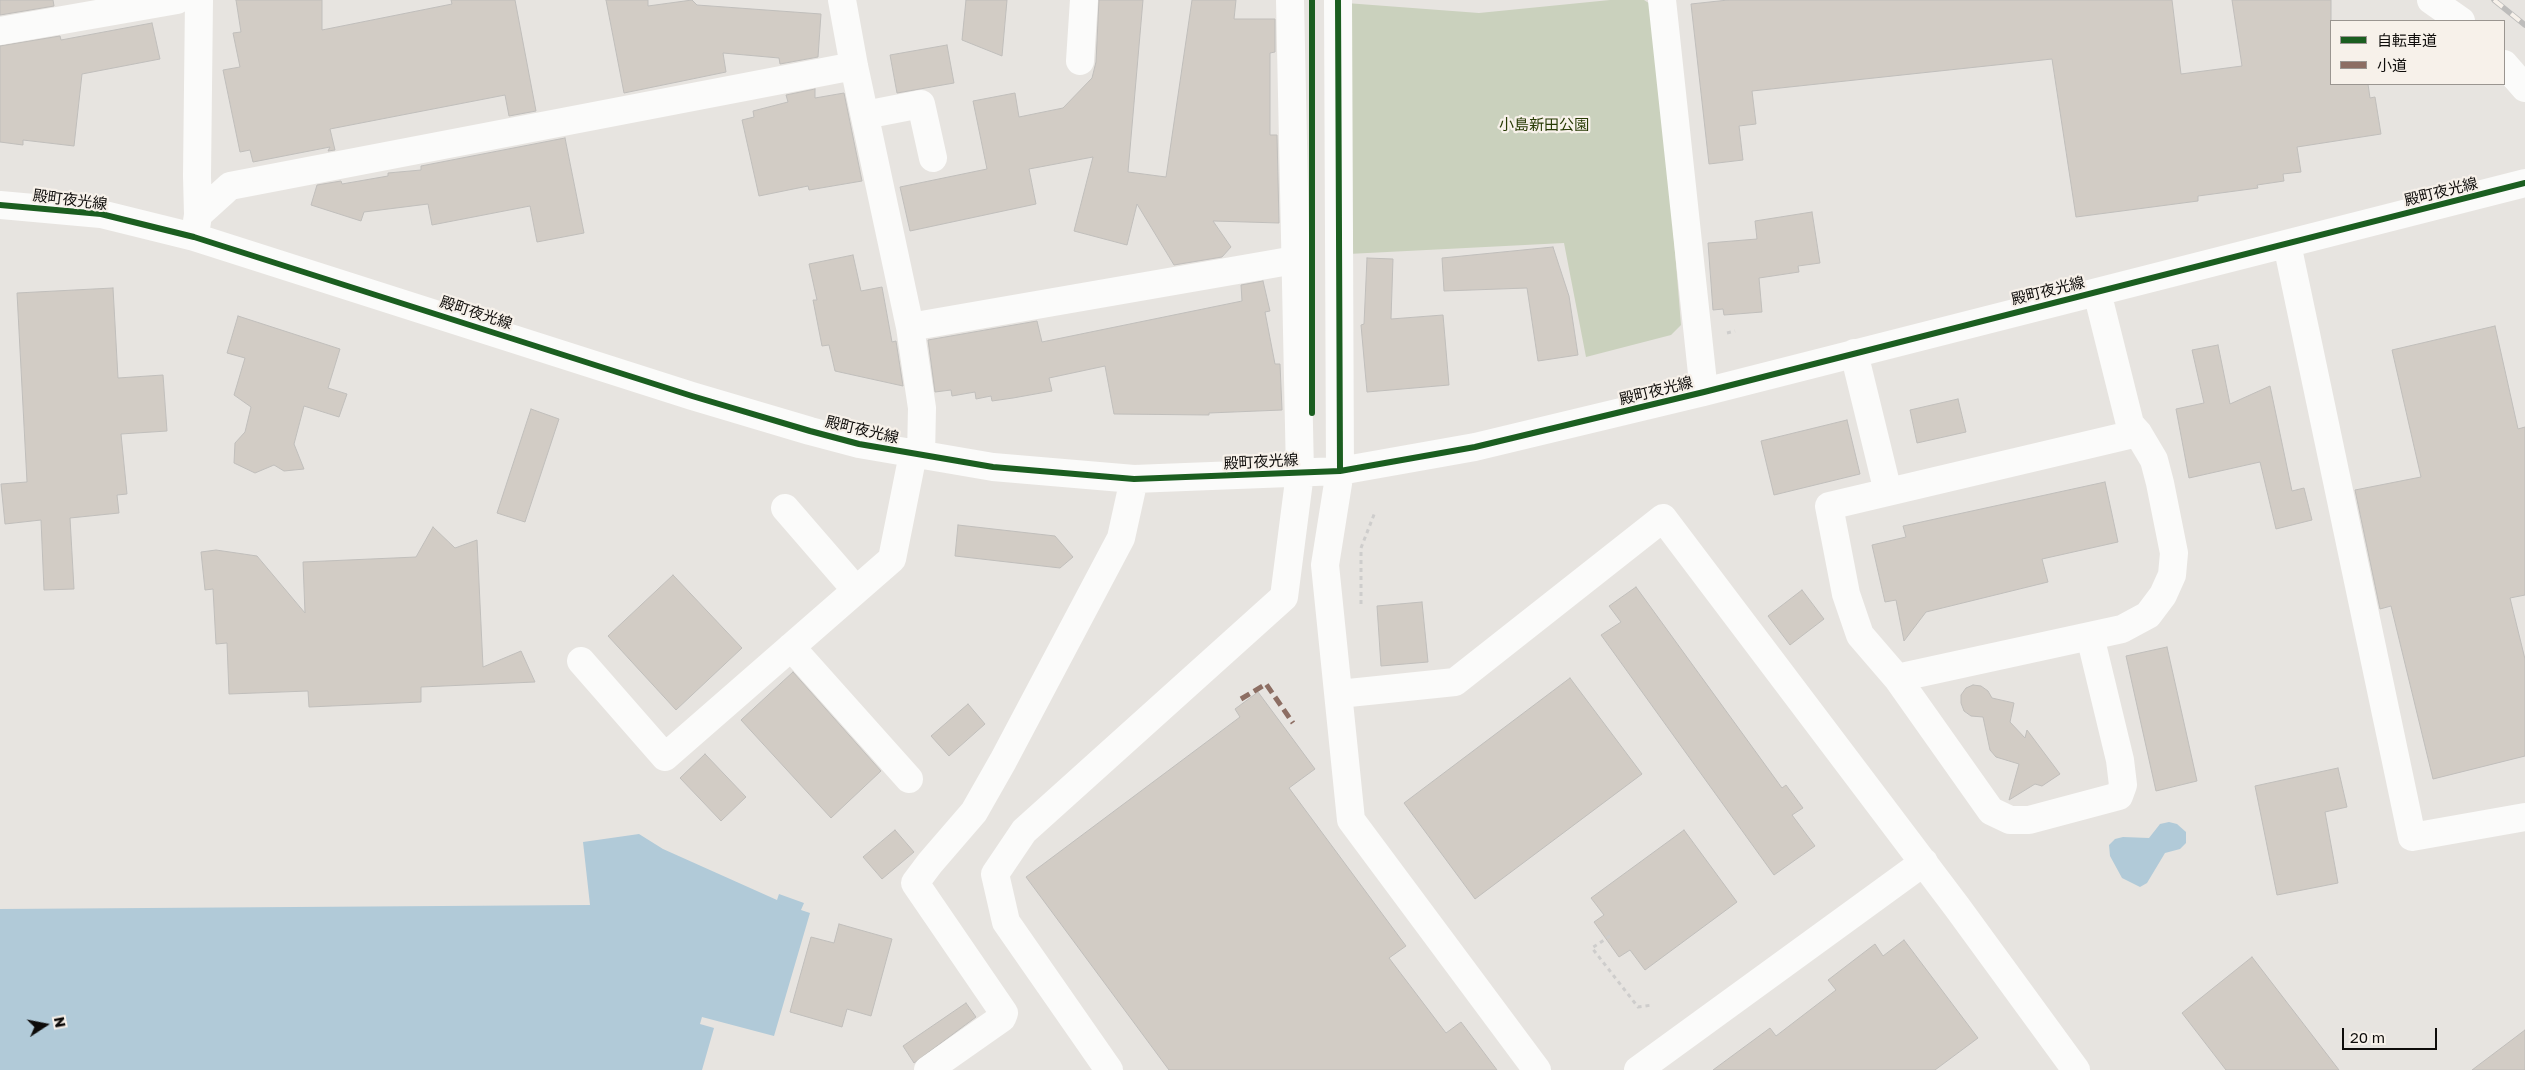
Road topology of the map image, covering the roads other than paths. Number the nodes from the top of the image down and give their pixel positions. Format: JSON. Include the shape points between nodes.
{"nodes":[{"id":1,"x":177,"y":0,"type":"edge"},
{"id":2,"x":199,"y":0,"type":"edge"},
{"id":3,"x":842,"y":0,"type":"edge"},
{"id":4,"x":1084,"y":0,"type":"edge"},
{"id":5,"x":1290,"y":0,"type":"edge"},
{"id":6,"x":1338,"y":0,"type":"edge"},
{"id":7,"x":1662,"y":0,"type":"edge"},
{"id":8,"x":2431,"y":0,"type":"edge"},
{"id":9,"x":2460,"y":20,"type":"edge"},
{"id":10,"x":0,"y":31,"type":"edge"},
{"id":11,"x":1080,"y":61,"type":"dead end"},
{"id":12,"x":2505,"y":65,"type":"edge"},
{"id":13,"x":854,"y":66,"type":"junction"},
{"id":14,"x":2525,"y":88,"type":"edge"},
{"id":15,"x":865,"y":115,"type":"junction"},
{"id":16,"x":933,"y":158,"type":"dead end"},
{"id":17,"x":2525,"y":183,"type":"edge"},
{"id":18,"x":0,"y":205,"type":"edge"},
{"id":19,"x":196,"y":226,"type":"junction"},
{"id":20,"x":2287,"y":244,"type":"junction"},
{"id":21,"x":1295,"y":260,"type":"junction"},
{"id":22,"x":2096,"y":292,"type":"junction"},
{"id":23,"x":910,"y":327,"type":"junction"},
{"id":24,"x":1854,"y":354,"type":"junction"},
{"id":25,"x":1704,"y":392,"type":"junction"},
{"id":26,"x":2138,"y":433,"type":"junction"},
{"id":27,"x":917,"y":455,"type":"junction"},
{"id":28,"x":1340,"y":471,"type":"junction"},
{"id":29,"x":1300,"y":473,"type":"junction"},
{"id":30,"x":1134,"y":479,"type":"junction"},
{"id":31,"x":1888,"y":492,"type":"junction"},
{"id":32,"x":785,"y":508,"type":"dead end"},
{"id":33,"x":856,"y":590,"type":"junction"},
{"id":34,"x":2090,"y":636,"type":"junction"},
{"id":35,"x":791,"y":647,"type":"junction"},
{"id":36,"x":580,"y":661,"type":"dead end"},
{"id":37,"x":1897,"y":678,"type":"junction"},
{"id":38,"x":1338,"y":694,"type":"junction"},
{"id":39,"x":909,"y":779,"type":"dead end"},
{"id":40,"x":2525,"y":816,"type":"edge"},
{"id":41,"x":1924,"y":862,"type":"junction"},
{"id":42,"x":928,"y":1070,"type":"edge"},
{"id":43,"x":1109,"y":1070,"type":"edge"},
{"id":44,"x":1537,"y":1070,"type":"edge"},
{"id":45,"x":1638,"y":1070,"type":"edge"},
{"id":46,"x":2076,"y":1070,"type":"edge"}],
"edges":[{"from":1,"to":10,"type":"street"},
{"from":2,"to":19,"type":"street"},
{"from":3,"to":13,"type":"street"},
{"from":4,"to":11,"type":"street"},
{"from":5,"to":21,"type":"street"},
{"from":6,"to":28,"type":"street"},
{"from":7,"to":25,"type":"street"},
{"from":8,"to":9,"type":"street"},
{"from":12,"to":14,"type":"street"},
{"from":13,"to":15,"type":"street"},
{"from":13,"to":19,"type":"street","via":[[230,186]]},
{"from":15,"to":16,"type":"street","via":[[921,104]]},
{"from":15,"to":23,"type":"street"},
{"from":17,"to":20,"type":"street","name":"殿町夜光線"},
{"from":18,"to":19,"type":"street","name":"殿町夜光線"},
{"from":19,"to":27,"type":"street","name":"殿町夜光線","via":[[801,429]]},
{"from":20,"to":22,"type":"street","name":"殿町夜光線"},
{"from":20,"to":40,"type":"street","via":[[2412,837]]},
{"from":21,"to":23,"type":"street"},
{"from":21,"to":29,"type":"street"},
{"from":22,"to":24,"type":"street","name":"殿町夜光線"},
{"from":22,"to":26,"type":"street","via":[[2130,424]]},
{"from":23,"to":27,"type":"street","via":[[922,408]]},
{"from":24,"to":25,"type":"street","name":"殿町夜光線"},
{"from":24,"to":31,"type":"street"},
{"from":25,"to":28,"type":"street","name":"殿町夜光線","via":[[1475,447]]},
{"from":26,"to":31,"type":"street"},
{"from":26,"to":34,"type":"street","via":[[2154,460],[2160,483],[2174,553],[2172,575],[2163,595],[2148,615],[2122,629]]},
{"from":27,"to":30,"type":"street","name":"殿町夜光線","via":[[993,468]]},
{"from":27,"to":33,"type":"street","via":[[892,559]]},
{"from":28,"to":29,"type":"street","name":"殿町夜光線"},
{"from":28,"to":38,"type":"street","via":[[1325,565]]},
{"from":29,"to":30,"type":"street","name":"殿町夜光線"},
{"from":29,"to":43,"type":"street","via":[[1284,597],[1024,831],[995,874],[1006,922]]},
{"from":30,"to":42,"type":"street","via":[[1121,538],[1007,753],[974,812],[915,884],[1004,1013],[1002,1018]]},
{"from":31,"to":37,"type":"street","via":[[1829,506],[1846,594],[1860,635]]},
{"from":32,"to":33,"type":"street"},
{"from":33,"to":35,"type":"street"},
{"from":34,"to":37,"type":"street"},
{"from":34,"to":37,"type":"street","via":[[2123,785],[2119,796],[2029,820],[2010,820],[1991,811]]},
{"from":35,"to":36,"type":"street","via":[[665,758]]},
{"from":35,"to":39,"type":"street"},
{"from":38,"to":41,"type":"street","via":[[1455,682],[1663,518]]},
{"from":38,"to":44,"type":"street","via":[[1351,820]]},
{"from":41,"to":45,"type":"street"},
{"from":41,"to":46,"type":"street"}]}
